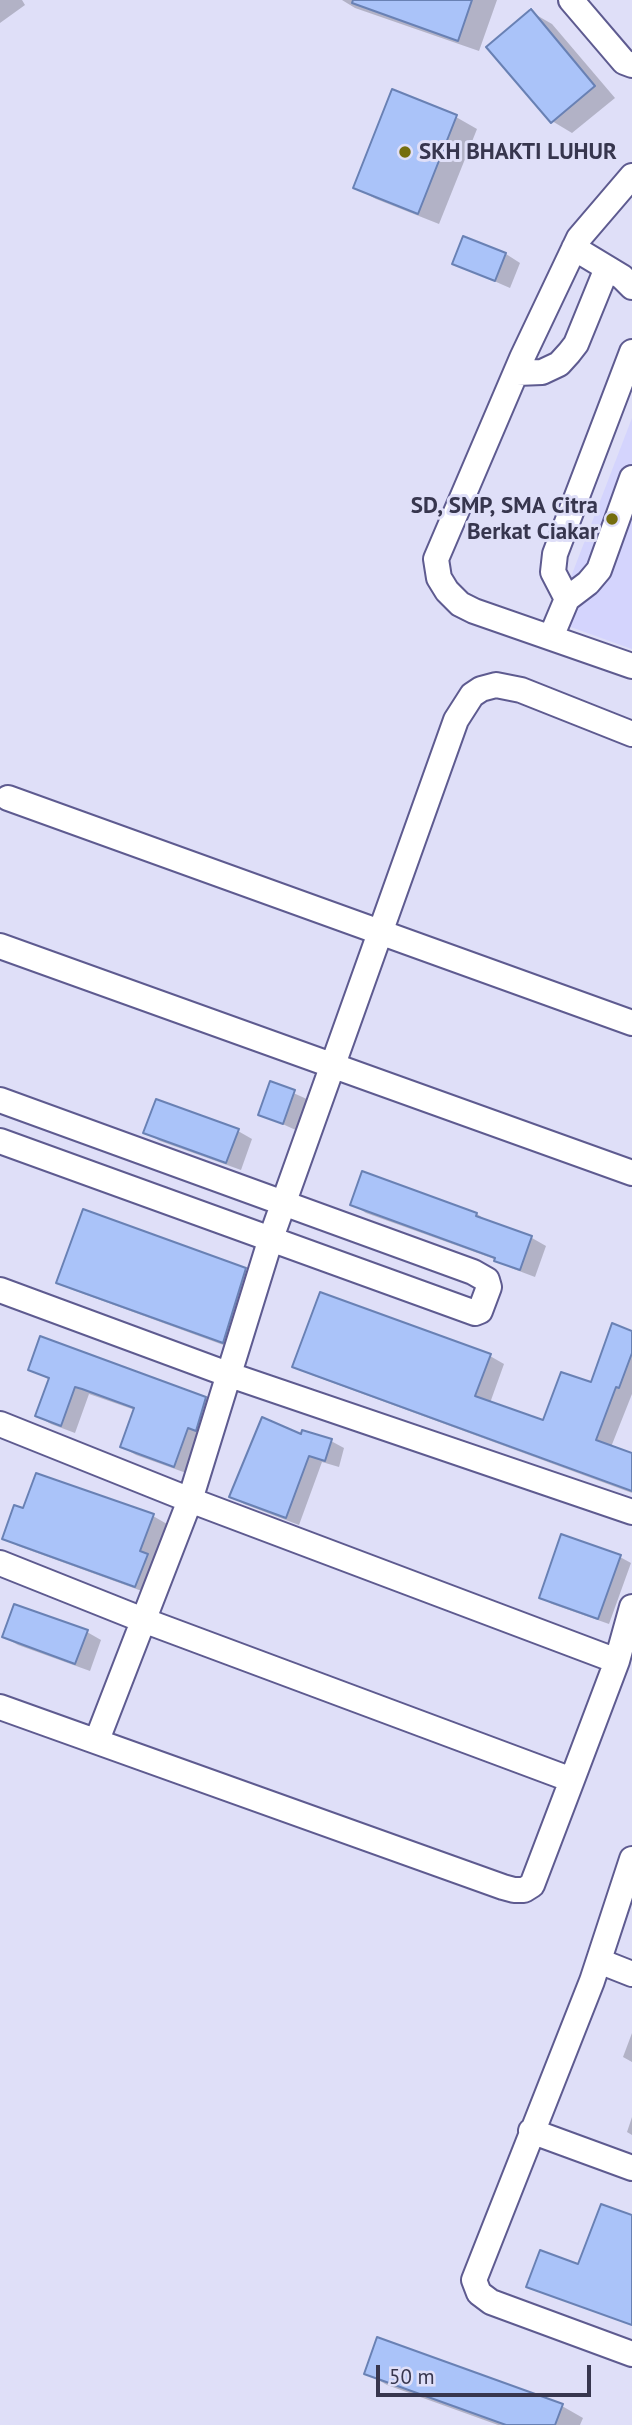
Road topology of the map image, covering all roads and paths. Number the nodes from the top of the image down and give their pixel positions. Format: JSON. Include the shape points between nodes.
{"nodes":[{"id":1,"x":570,"y":0,"type":"edge"},
{"id":2,"x":632,"y":65,"type":"edge"},
{"id":3,"x":632,"y":176,"type":"edge"},
{"id":4,"x":574,"y":248,"type":"junction"},
{"id":5,"x":607,"y":268,"type":"junction"},
{"id":6,"x":632,"y":287,"type":"edge"},
{"id":7,"x":632,"y":352,"type":"edge"},
{"id":8,"x":517,"y":373,"type":"junction"},
{"id":9,"x":632,"y":478,"type":"edge"},
{"id":10,"x":567,"y":599,"type":"junction"},
{"id":11,"x":551,"y":637,"type":"junction"},
{"id":12,"x":632,"y":666,"type":"edge"},
{"id":13,"x":632,"y":734,"type":"edge"},
{"id":14,"x":8,"y":798,"type":"dead end"},
{"id":15,"x":380,"y":932,"type":"junction"},
{"id":16,"x":0,"y":946,"type":"edge"},
{"id":17,"x":632,"y":1023,"type":"edge"},
{"id":18,"x":333,"y":1064,"type":"junction"},
{"id":19,"x":0,"y":1100,"type":"edge"},
{"id":20,"x":0,"y":1141,"type":"edge"},
{"id":21,"x":632,"y":1173,"type":"edge"},
{"id":22,"x":283,"y":1203,"type":"junction"},
{"id":23,"x":271,"y":1238,"type":"junction"},
{"id":24,"x":0,"y":1290,"type":"edge"},
{"id":25,"x":230,"y":1375,"type":"junction"},
{"id":26,"x":0,"y":1424,"type":"edge"},
{"id":27,"x":190,"y":1500,"type":"junction"},
{"id":28,"x":632,"y":1512,"type":"edge"},
{"id":29,"x":0,"y":1563,"type":"edge"},
{"id":30,"x":632,"y":1607,"type":"edge"},
{"id":31,"x":143,"y":1620,"type":"junction"},
{"id":32,"x":617,"y":1661,"type":"junction"},
{"id":33,"x":0,"y":1707,"type":"edge"},
{"id":34,"x":97,"y":1740,"type":"junction"},
{"id":35,"x":572,"y":1780,"type":"junction"},
{"id":36,"x":632,"y":1859,"type":"edge"},
{"id":37,"x":621,"y":1931,"type":"edge"},
{"id":38,"x":599,"y":1961,"type":"junction"},
{"id":39,"x":632,"y":1973,"type":"edge"},
{"id":40,"x":531,"y":2131,"type":"junction"},
{"id":41,"x":632,"y":2168,"type":"edge"},
{"id":42,"x":632,"y":2354,"type":"edge"}],
"edges":[{"from":1,"to":2,"type":"street","via":[[624,62]]},
{"from":3,"to":4,"type":"street"},
{"from":4,"to":5,"type":"street"},
{"from":4,"to":8,"type":"street"},
{"from":5,"to":6,"type":"street"},
{"from":5,"to":8,"type":"street","via":[[569,353],[542,372]]},
{"from":7,"to":10,"type":"street","via":[[555,554],[553,572]]},
{"from":8,"to":11,"type":"street","via":[[436,559],[439,578],[460,604]]},
{"from":9,"to":10,"type":"street","via":[[599,570]]},
{"from":10,"to":11,"type":"street"},
{"from":11,"to":12,"type":"street"},
{"from":13,"to":15,"type":"street","via":[[522,690],[496,685],[472,695],[456,720]]},
{"from":14,"to":15,"type":"street"},
{"from":15,"to":17,"type":"street"},
{"from":15,"to":18,"type":"street"},
{"from":16,"to":18,"type":"street"},
{"from":18,"to":21,"type":"street"},
{"from":18,"to":22,"type":"street"},
{"from":19,"to":22,"type":"street"},
{"from":20,"to":23,"type":"street"},
{"from":22,"to":23,"type":"street"},
{"from":22,"to":23,"type":"street","via":[[473,1272],[487,1280],[489,1287],[475,1313]]},
{"from":23,"to":25,"type":"street"},
{"from":24,"to":25,"type":"street"},
{"from":25,"to":27,"type":"street"},
{"from":25,"to":28,"type":"street"},
{"from":26,"to":27,"type":"street"},
{"from":27,"to":31,"type":"street"},
{"from":27,"to":32,"type":"street"},
{"from":29,"to":31,"type":"street"},
{"from":30,"to":32,"type":"street"},
{"from":31,"to":34,"type":"street"},
{"from":31,"to":35,"type":"street"},
{"from":32,"to":35,"type":"street"},
{"from":33,"to":34,"type":"street"},
{"from":34,"to":35,"type":"street","via":[[514,1891],[532,1885]]},
{"from":36,"to":37,"type":"street"},
{"from":37,"to":38,"type":"street"},
{"from":38,"to":39,"type":"street"},
{"from":38,"to":40,"type":"street"},
{"from":40,"to":41,"type":"street"},
{"from":40,"to":42,"type":"street","via":[[475,2287],[491,2302]]}]}
